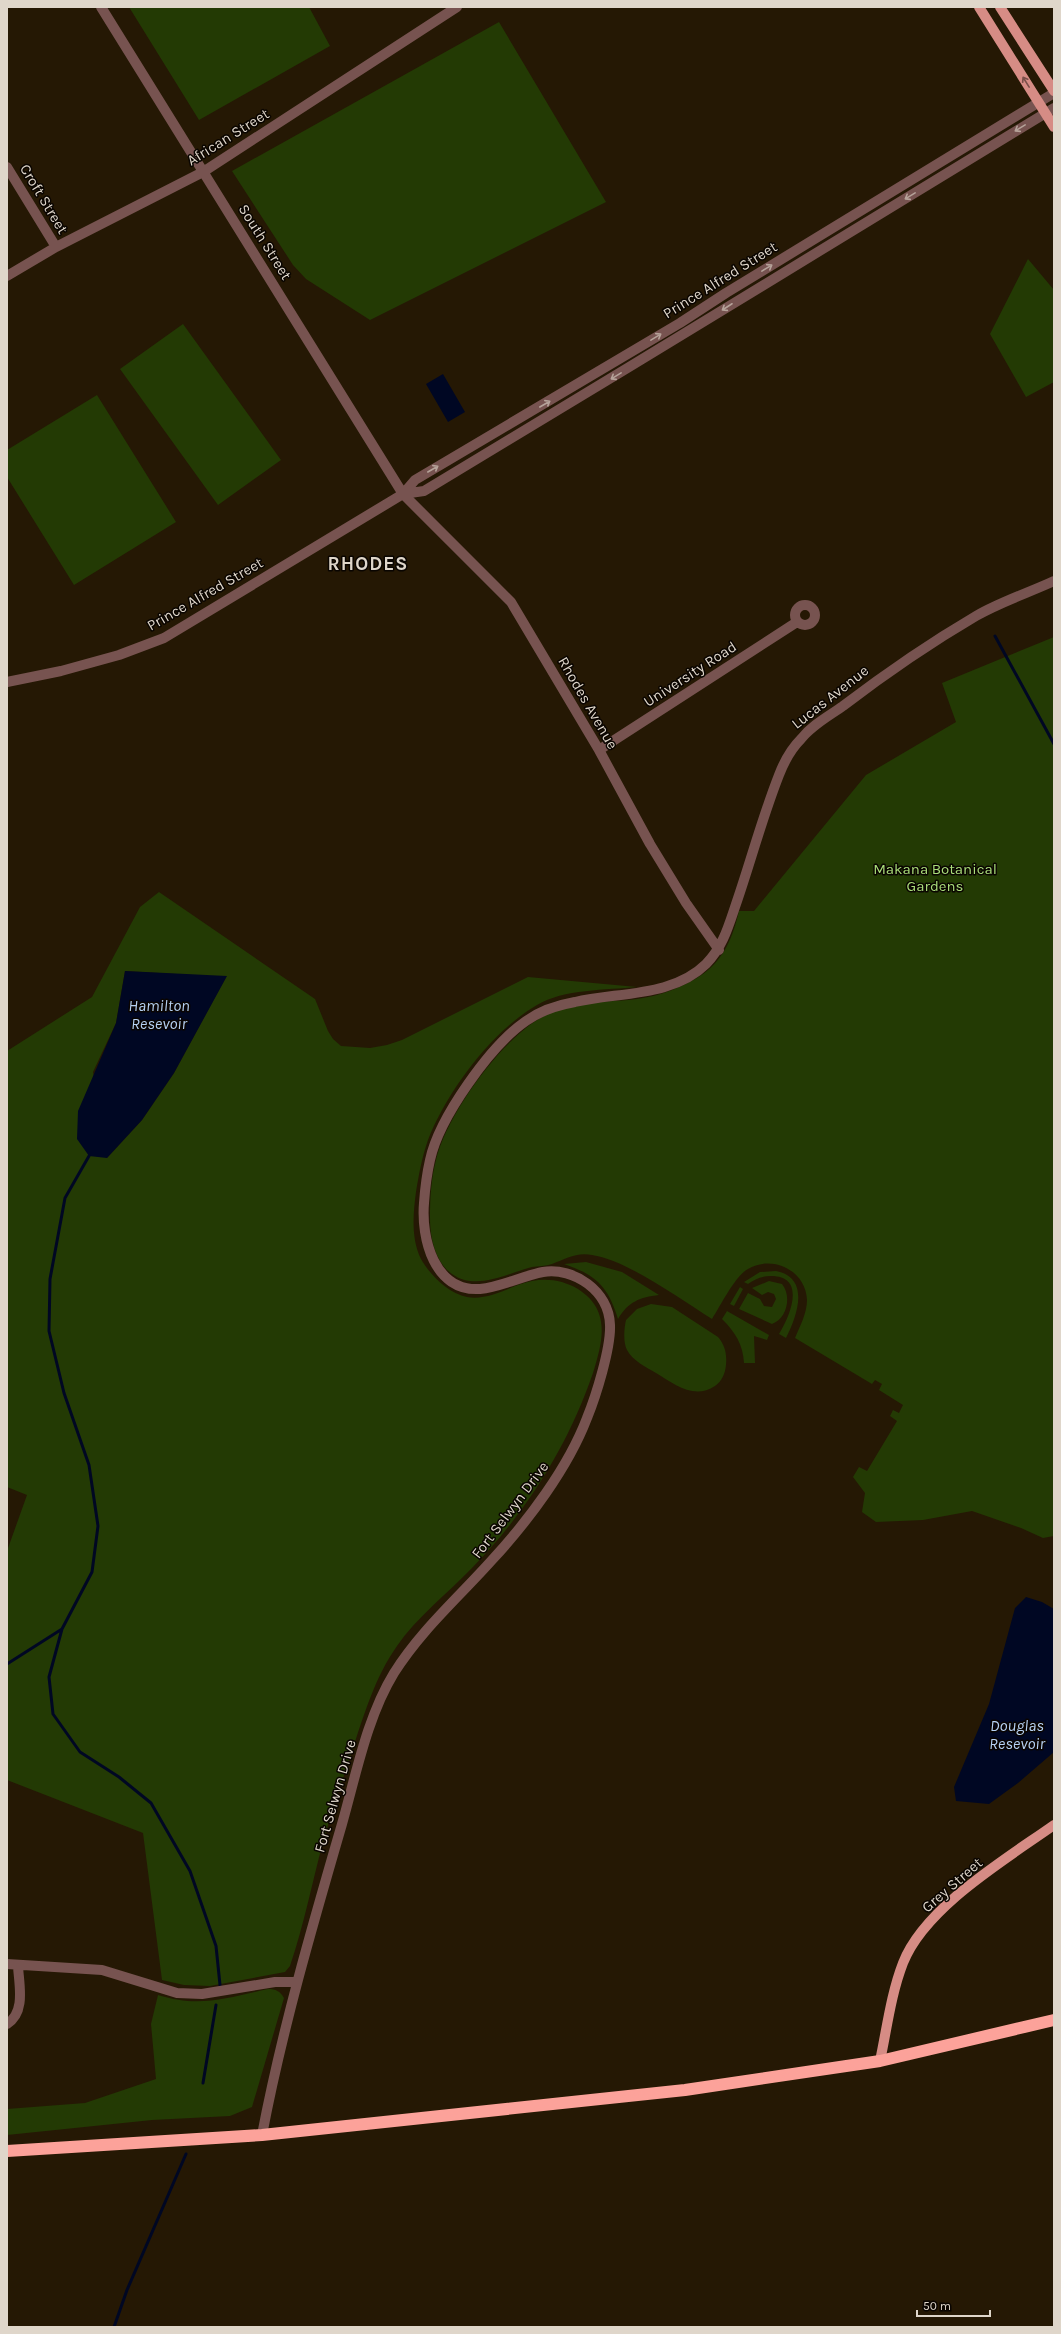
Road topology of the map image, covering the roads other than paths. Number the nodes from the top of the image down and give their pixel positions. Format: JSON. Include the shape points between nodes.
{"nodes":[{"id":1,"x":101,"y":7,"type":"edge"},
{"id":2,"x":457,"y":7,"type":"edge"},
{"id":3,"x":979,"y":7,"type":"edge"},
{"id":4,"x":1000,"y":7,"type":"edge"},
{"id":5,"x":1054,"y":92,"type":"edge"},
{"id":6,"x":1038,"y":102,"type":"junction"},
{"id":7,"x":1050,"y":111,"type":"edge"},
{"id":8,"x":1054,"y":127,"type":"edge"},
{"id":9,"x":7,"y":167,"type":"edge"},
{"id":10,"x":203,"y":172,"type":"junction"},
{"id":11,"x":56,"y":247,"type":"junction"},
{"id":12,"x":7,"y":276,"type":"edge"},
{"id":13,"x":403,"y":494,"type":"junction"},
{"id":14,"x":1054,"y":581,"type":"edge"},
{"id":15,"x":797,"y":622,"type":"dead end"},
{"id":16,"x":7,"y":682,"type":"edge"},
{"id":17,"x":599,"y":750,"type":"junction"},
{"id":18,"x":719,"y":950,"type":"junction"},
{"id":19,"x":638,"y":994,"type":"joint"},
{"id":20,"x":1054,"y":1825,"type":"edge"},
{"id":21,"x":7,"y":1964,"type":"edge"},
{"id":22,"x":18,"y":1966,"type":"junction"},
{"id":23,"x":296,"y":1982,"type":"junction"},
{"id":24,"x":1054,"y":2020,"type":"edge"},
{"id":25,"x":7,"y":2024,"type":"edge"},
{"id":26,"x":880,"y":2060,"type":"junction"},
{"id":27,"x":262,"y":2135,"type":"junction"},
{"id":28,"x":7,"y":2151,"type":"edge"}],
"edges":[{"from":1,"to":10,"type":"street","name":"South Street"},
{"from":2,"to":10,"type":"street","name":"African Street"},
{"from":6,"to":3,"type":"main road","one_way":true},
{"from":4,"to":5,"type":"main road"},
{"from":5,"to":6,"type":"street","name":"Prince Alfred Street"},
{"from":6,"to":7,"type":"main road"},
{"from":13,"to":6,"type":"street","name":"Prince Alfred Street","one_way":true,"via":[[415,480],[680,323]]},
{"from":7,"to":8,"type":"main road"},
{"from":7,"to":13,"type":"street","name":"Prince Alfred Street","one_way":true,"via":[[424,491]]},
{"from":9,"to":11,"type":"street","name":"Croft Street"},
{"from":10,"to":11,"type":"street","name":"African Street"},
{"from":10,"to":13,"type":"street","name":"South Street"},
{"from":11,"to":12,"type":"street","name":"African Street"},
{"from":13,"to":16,"type":"street","name":"Prince Alfred Street","via":[[164,638],[119,655]]},
{"from":13,"to":17,"type":"street","name":"Rhodes Avenue","via":[[511,602]]},
{"from":14,"to":18,"type":"street","name":"Lucas Avenue","via":[[978,615],[885,674],[801,738],[788,755],[778,777],[752,861]]},
{"from":15,"to":17,"type":"street","name":"University Road"},
{"from":17,"to":18,"type":"street","name":"Rhodes Avenue","via":[[650,844],[686,903]]},
{"from":18,"to":19,"type":"street","name":"Lucas Avenue","via":[[702,968],[689,977]]},
{"from":19,"to":23,"type":"street","name":"Fort Selwyn Drive","via":[[578,1001],[551,1008],[528,1019],[489,1057],[447,1117],[435,1142],[424,1208],[426,1238],[432,1259],[442,1274],[455,1284],[482,1289],[546,1271],[574,1276],[594,1289],[608,1313],[611,1327],[586,1420],[568,1456],[540,1499],[496,1556],[423,1634],[388,1683],[368,1735]]},
{"from":20,"to":26,"type":"main road","name":"Grey Street","via":[[968,1887],[939,1913],[916,1941],[904,1962],[896,1985]]},
{"from":21,"to":22,"type":"street"},
{"from":22,"to":23,"type":"street","via":[[102,1970],[177,1993],[202,1994],[275,1982]]},
{"from":22,"to":25,"type":"street","via":[[19,2009],[16,2016]]},
{"from":23,"to":27,"type":"street","name":"Fort Selwyn Drive"},
{"from":24,"to":26,"type":"highway"},
{"from":26,"to":27,"type":"highway","via":[[685,2090]]},
{"from":27,"to":28,"type":"highway"}]}
